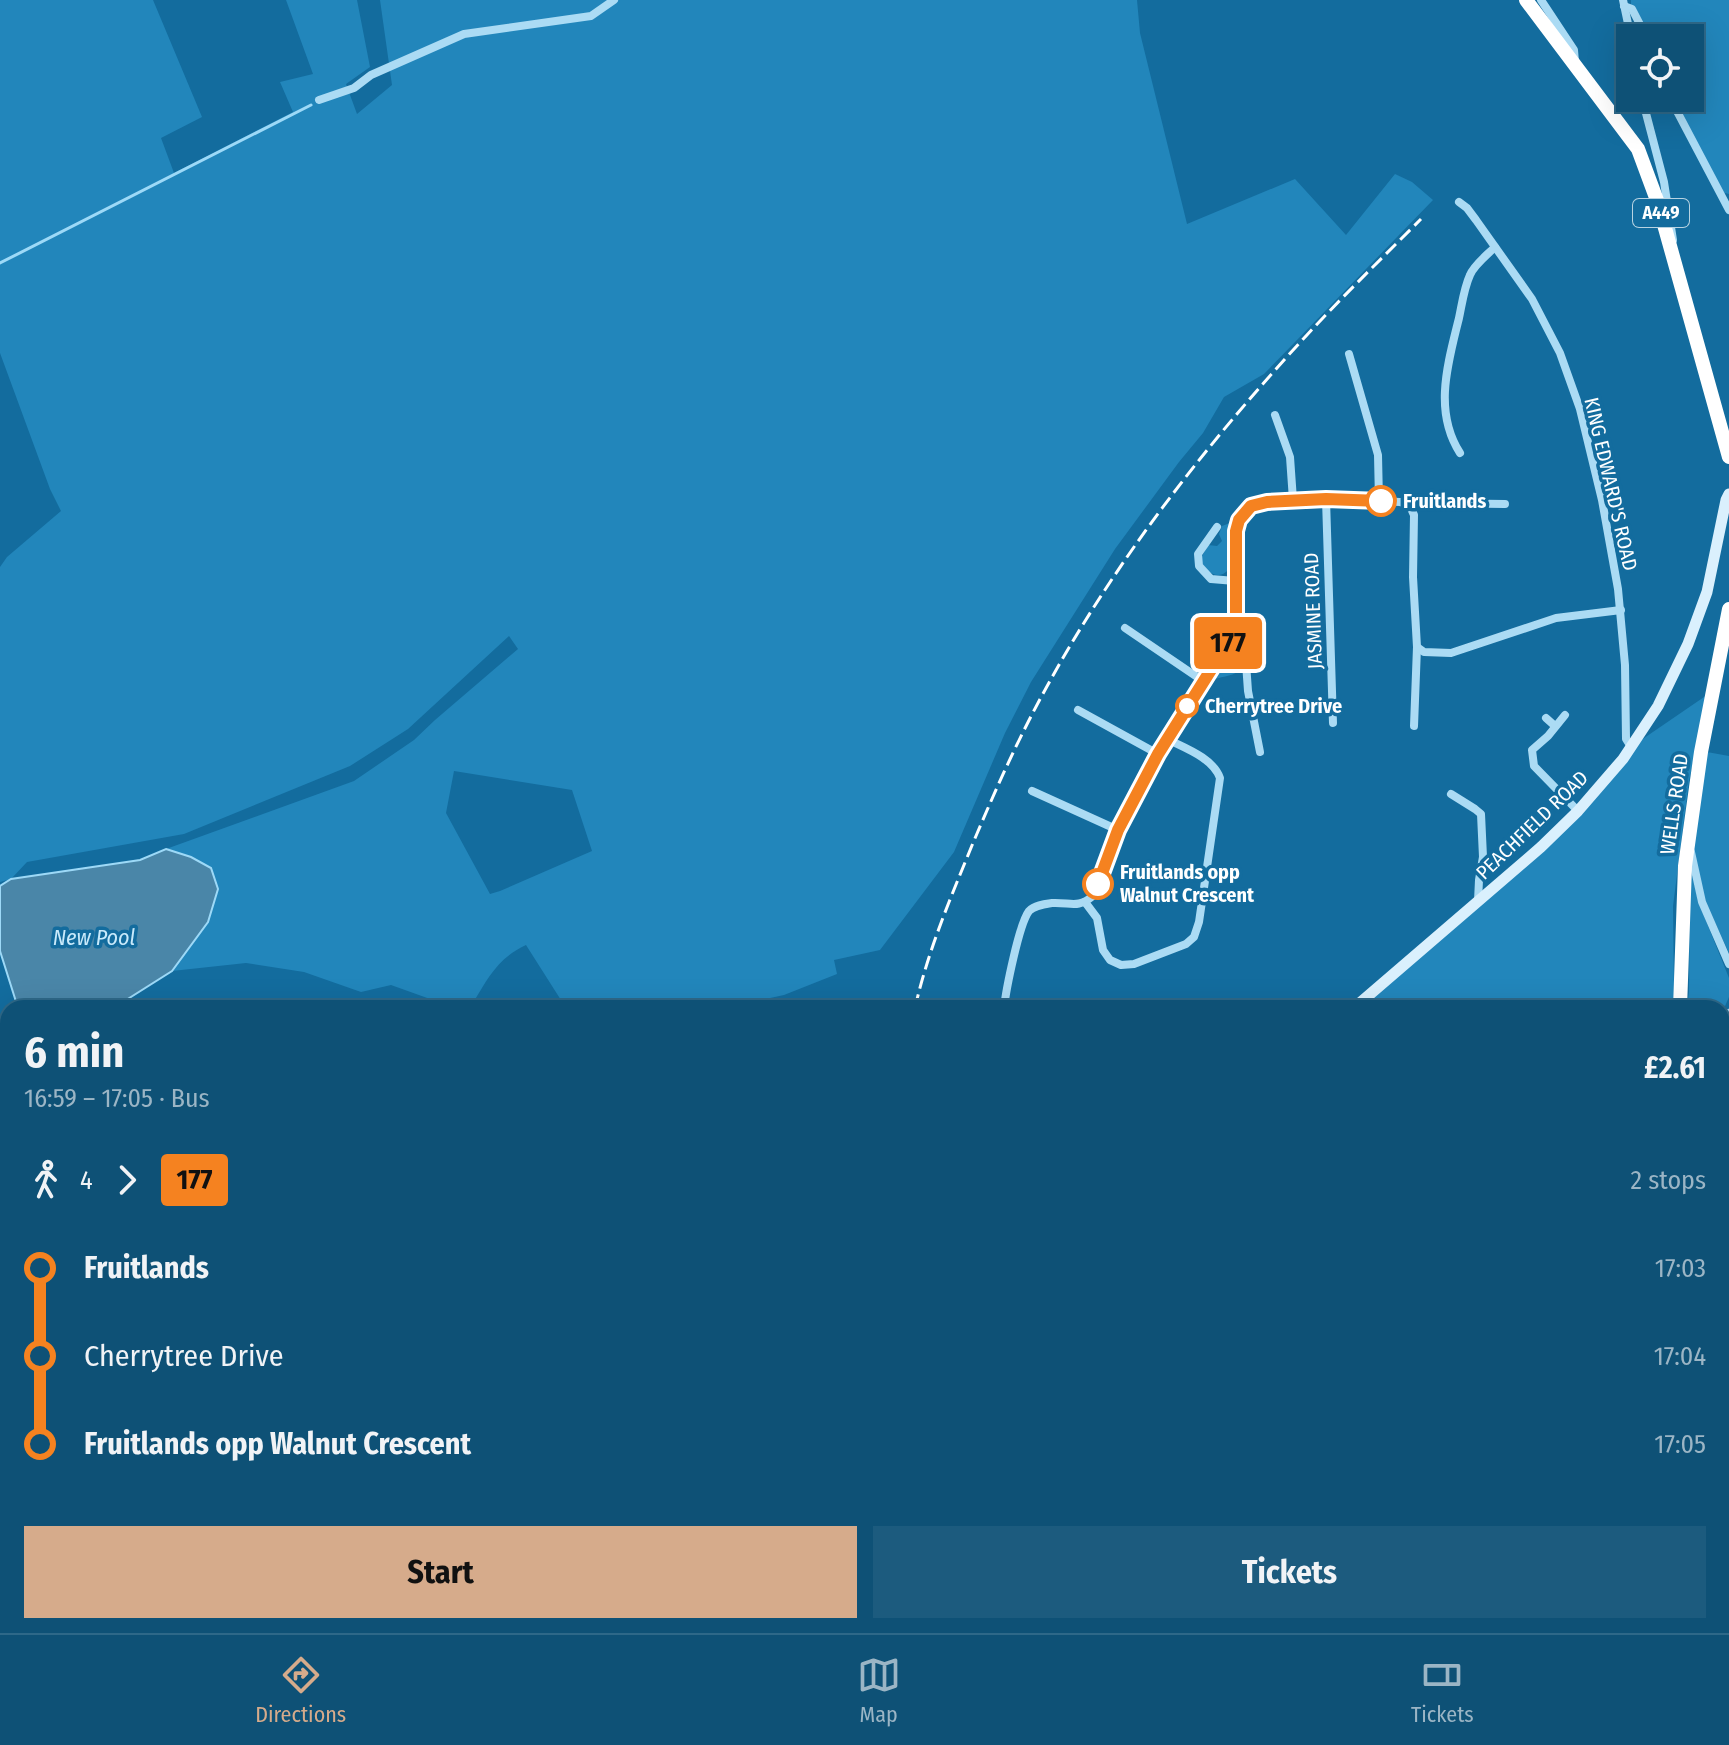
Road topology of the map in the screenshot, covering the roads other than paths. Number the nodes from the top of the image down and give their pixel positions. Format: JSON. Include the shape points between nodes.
{"nodes":[{"id":1,"x":614,"y":0,"type":"edge"},
{"id":2,"x":1526,"y":0,"type":"edge"},
{"id":3,"x":1541,"y":0,"type":"edge"},
{"id":4,"x":1624,"y":3,"type":"edge"},
{"id":5,"x":1628,"y":24,"type":"edge"},
{"id":6,"x":1640,"y":24,"type":"edge"},
{"id":7,"x":1576,"y":67,"type":"junction"},
{"id":8,"x":319,"y":100,"type":"dead end"},
{"id":9,"x":1646,"y":112,"type":"edge"},
{"id":10,"x":1677,"y":112,"type":"edge"},
{"id":11,"x":1459,"y":202,"type":"dead end"},
{"id":12,"x":1729,"y":210,"type":"edge"},
{"id":13,"x":1495,"y":247,"type":"junction"},
{"id":14,"x":1670,"y":248,"type":"junction"},
{"id":15,"x":1349,"y":354,"type":"dead end"},
{"id":16,"x":1275,"y":415,"type":"dead end"},
{"id":17,"x":1460,"y":453,"type":"dead end"},
{"id":18,"x":1729,"y":457,"type":"edge"},
{"id":19,"x":1729,"y":494,"type":"edge"},
{"id":20,"x":1326,"y":499,"type":"junction"},
{"id":21,"x":1293,"y":500,"type":"junction"},
{"id":22,"x":1379,"y":501,"type":"junction"},
{"id":23,"x":1505,"y":504,"type":"dead end"},
{"id":24,"x":1412,"y":509,"type":"junction"},
{"id":25,"x":1217,"y":527,"type":"dead end"},
{"id":26,"x":1235,"y":581,"type":"junction"},
{"id":27,"x":1729,"y":609,"type":"edge"},
{"id":28,"x":1621,"y":610,"type":"junction"},
{"id":29,"x":1125,"y":628,"type":"dead end"},
{"id":30,"x":1229,"y":642,"type":"junction"},
{"id":31,"x":1417,"y":647,"type":"junction"},
{"id":32,"x":1203,"y":681,"type":"junction"},
{"id":33,"x":1078,"y":710,"type":"dead end"},
{"id":34,"x":1565,"y":715,"type":"dead end"},
{"id":35,"x":1546,"y":718,"type":"dead end"},
{"id":36,"x":1333,"y":723,"type":"dead end"},
{"id":37,"x":1414,"y":726,"type":"dead end"},
{"id":38,"x":1555,"y":726,"type":"junction"},
{"id":39,"x":1167,"y":739,"type":"junction"},
{"id":40,"x":1523,"y":745,"type":"dead end"},
{"id":41,"x":1631,"y":747,"type":"junction"},
{"id":42,"x":1532,"y":750,"type":"junction"},
{"id":43,"x":1260,"y":752,"type":"dead end"},
{"id":44,"x":1158,"y":754,"type":"junction"},
{"id":45,"x":1032,"y":791,"type":"dead end"},
{"id":46,"x":1451,"y":794,"type":"dead end"},
{"id":47,"x":1578,"y":811,"type":"junction"},
{"id":48,"x":1118,"y":830,"type":"junction"},
{"id":49,"x":1689,"y":840,"type":"junction"},
{"id":50,"x":1478,"y":901,"type":"junction"},
{"id":51,"x":1085,"y":902,"type":"junction"},
{"id":52,"x":1729,"y":964,"type":"edge"},
{"id":53,"x":1006,"y":1000,"type":"edge"},
{"id":54,"x":1363,"y":1000,"type":"edge"},
{"id":55,"x":1681,"y":1000,"type":"edge"}],
"edges":[{"from":1,"to":8,"type":"street","via":[[591,16],[464,34]]},
{"from":2,"to":7,"type":"highway","number":"A449"},
{"from":3,"to":7,"type":"street","via":[[1574,50]]},
{"from":4,"to":5,"type":"street"},
{"from":4,"to":6,"type":"street"},
{"from":7,"to":14,"type":"highway","number":"A449","via":[[1638,149]]},
{"from":9,"to":14,"type":"street","via":[[1674,237]]},
{"from":10,"to":12,"type":"street"},
{"from":11,"to":13,"type":"street","name":"KING EDWARD'S ROAD"},
{"from":13,"to":17,"type":"street","via":[[1470,272],[1448,365],[1445,412]]},
{"from":13,"to":28,"type":"street","name":"KING EDWARD'S ROAD","via":[[1532,299],[1560,353],[1580,409]]},
{"from":14,"to":18,"type":"highway","number":"A449"},
{"from":15,"to":22,"type":"street","via":[[1378,455]]},
{"from":16,"to":21,"type":"street","via":[[1290,457]]},
{"from":19,"to":41,"type":"street","name":"PEACHFIELD ROAD","via":[[1707,592],[1688,644]]},
{"from":20,"to":21,"type":"street"},
{"from":20,"to":22,"type":"street"},
{"from":20,"to":36,"type":"street","name":"JASMINE ROAD"},
{"from":21,"to":26,"type":"street","via":[[1251,506],[1239,520]]},
{"from":22,"to":24,"type":"street","via":[[1409,504]]},
{"from":23,"to":24,"type":"street","via":[[1430,503]]},
{"from":24,"to":31,"type":"street"},
{"from":25,"to":26,"type":"street","via":[[1214,539],[1198,554],[1199,566],[1211,579]]},
{"from":26,"to":30,"type":"street","via":[[1236,630]]},
{"from":27,"to":49,"type":"highway","name":"WELLS ROAD"},
{"from":28,"to":31,"type":"street","via":[[1556,618],[1451,653]]},
{"from":28,"to":41,"type":"street","name":"KING EDWARD'S ROAD","via":[[1626,739]]},
{"from":29,"to":32,"type":"street"},
{"from":30,"to":32,"type":"street"},
{"from":30,"to":43,"type":"street","via":[[1246,663]]},
{"from":31,"to":37,"type":"street"},
{"from":32,"to":39,"type":"street"},
{"from":33,"to":44,"type":"street"},
{"from":34,"to":38,"type":"street"},
{"from":35,"to":38,"type":"street"},
{"from":38,"to":42,"type":"street"},
{"from":39,"to":44,"type":"street"},
{"from":39,"to":51,"type":"street","via":[[1214,766],[1220,778],[1194,937],[1121,965],[1103,950],[1097,918]]},
{"from":40,"to":42,"type":"street"},
{"from":41,"to":47,"type":"street","name":"PEACHFIELD ROAD"},
{"from":42,"to":47,"type":"street","via":[[1534,766]]},
{"from":44,"to":48,"type":"street"},
{"from":45,"to":48,"type":"street"},
{"from":46,"to":50,"type":"street","via":[[1481,814],[1484,845]]},
{"from":47,"to":50,"type":"street","name":"PEACHFIELD ROAD"},
{"from":48,"to":51,"type":"street","via":[[1093,896]]},
{"from":49,"to":52,"type":"street","via":[[1702,902]]},
{"from":49,"to":55,"type":"highway","name":"WELLS ROAD"},
{"from":50,"to":54,"type":"street","name":"PEACHFIELD ROAD"},
{"from":51,"to":53,"type":"street","via":[[1046,904],[1029,912]]}]}
